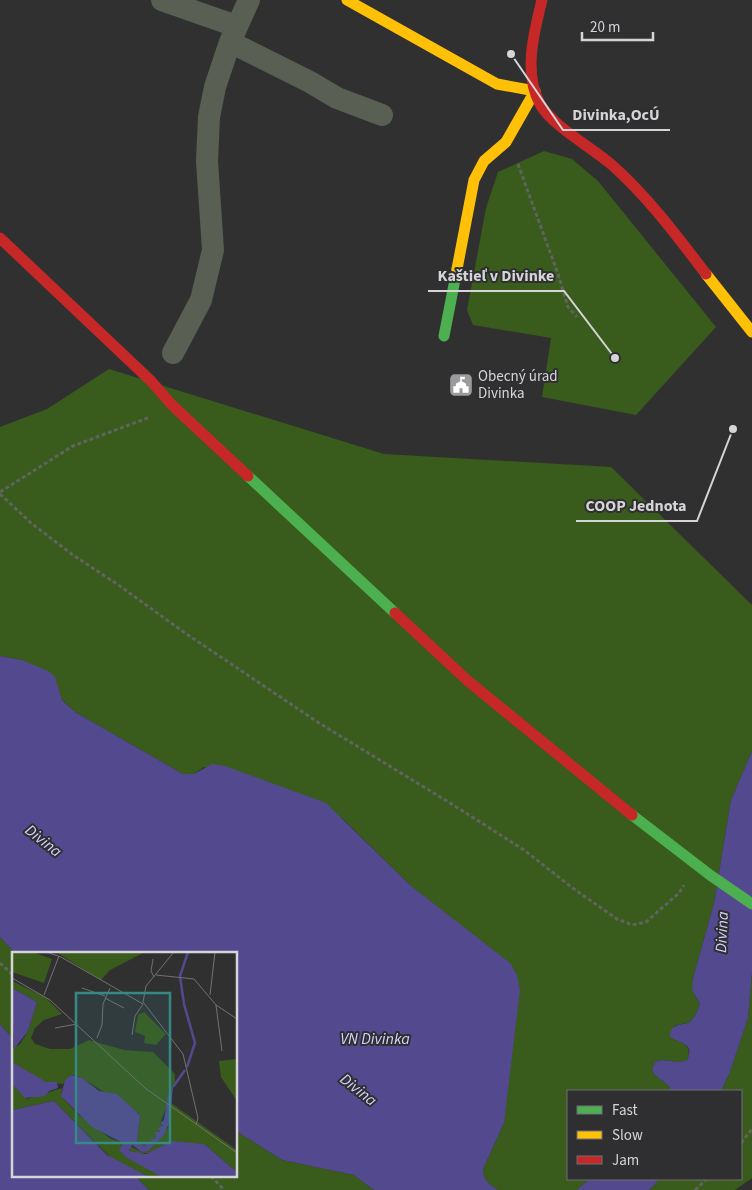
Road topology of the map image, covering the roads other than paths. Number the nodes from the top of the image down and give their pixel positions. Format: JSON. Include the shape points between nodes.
{"nodes":[{"id":1,"x":162,"y":0,"type":"edge"},
{"id":2,"x":249,"y":0,"type":"edge"},
{"id":3,"x":348,"y":0,"type":"edge"},
{"id":4,"x":542,"y":0,"type":"edge"},
{"id":5,"x":233,"y":34,"type":"junction"},
{"id":6,"x":535,"y":91,"type":"junction"},
{"id":7,"x":382,"y":115,"type":"dead end"},
{"id":8,"x":0,"y":238,"type":"edge"},
{"id":9,"x":752,"y":332,"type":"edge"},
{"id":10,"x":444,"y":336,"type":"dead end"},
{"id":11,"x":173,"y":353,"type":"dead end"},
{"id":12,"x":752,"y":904,"type":"edge"}],
"edges":[{"from":1,"to":5,"type":"street"},
{"from":2,"to":5,"type":"street"},
{"from":3,"to":6,"type":"main road","via":[[497,84]]},
{"from":4,"to":6,"type":"main road","via":[[534,38],[532,74]]},
{"from":5,"to":7,"type":"street","via":[[337,98]]},
{"from":5,"to":11,"type":"street","via":[[209,116],[213,250],[202,300]]},
{"from":6,"to":9,"type":"main road","via":[[538,102],[549,116],[612,165],[655,209]]},
{"from":6,"to":10,"type":"main road","via":[[506,142],[484,161],[474,180]]},
{"from":8,"to":12,"type":"main road","via":[[151,381],[172,405],[468,681],[710,875]]}]}
